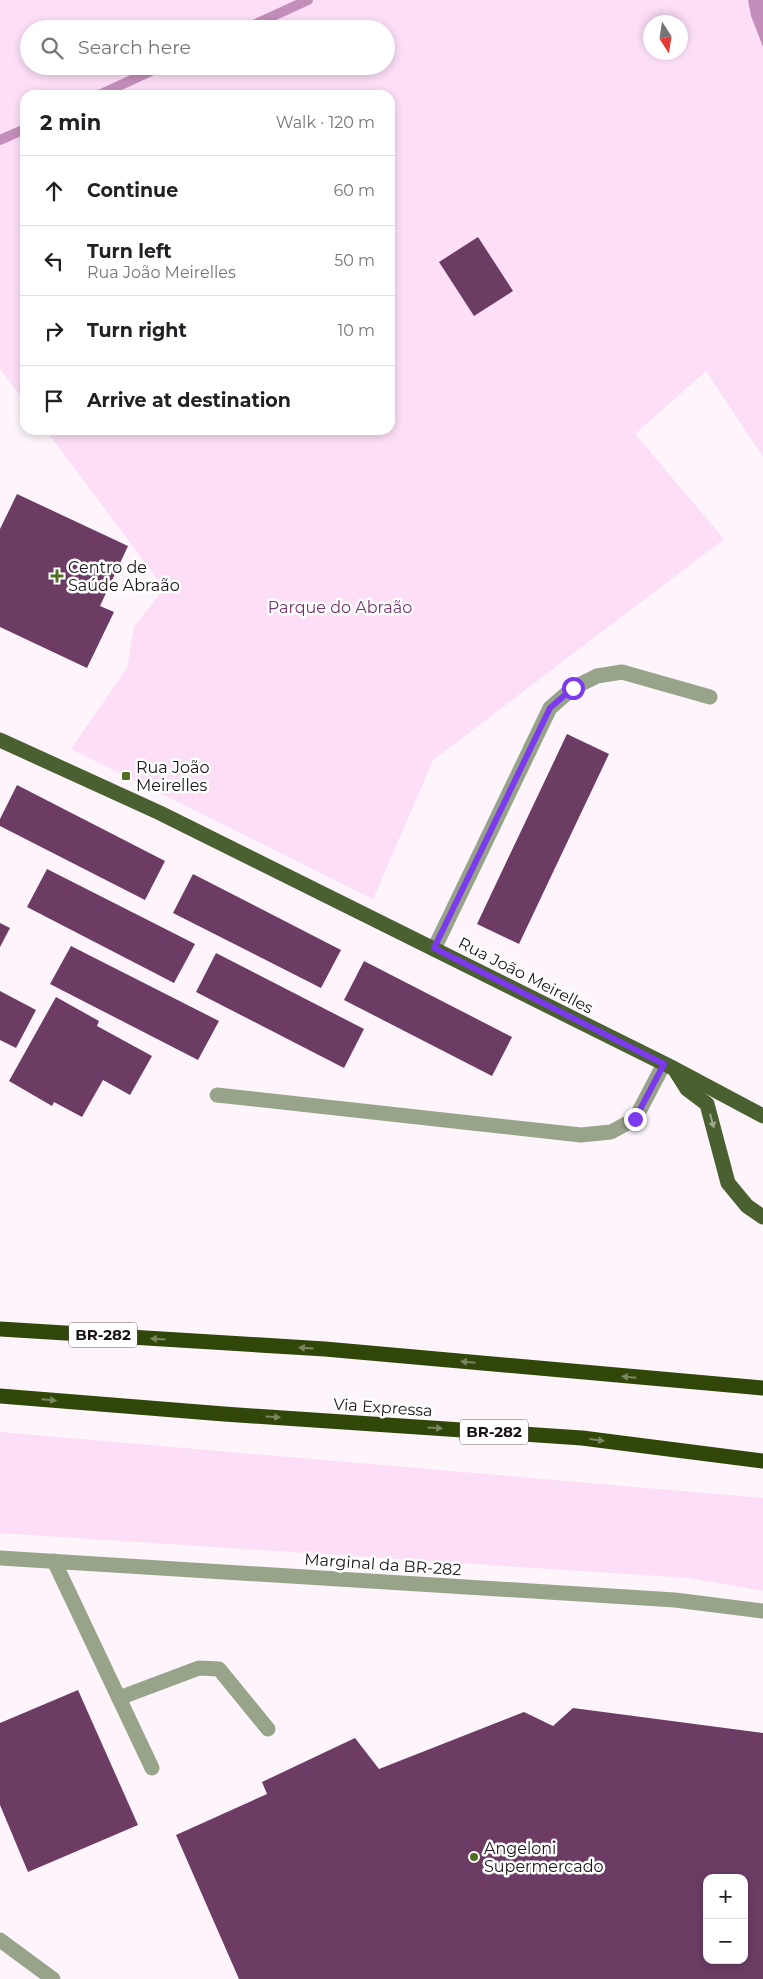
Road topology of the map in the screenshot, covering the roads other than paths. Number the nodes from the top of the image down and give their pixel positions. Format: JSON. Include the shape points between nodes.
{"nodes":[{"id":1,"x":710,"y":697,"type":"dead end"},
{"id":2,"x":0,"y":740,"type":"edge"},
{"id":3,"x":434,"y":948,"type":"junction"},
{"id":4,"x":670,"y":1066,"type":"junction"},
{"id":5,"x":217,"y":1095,"type":"dead end"},
{"id":6,"x":763,"y":1116,"type":"edge"},
{"id":7,"x":763,"y":1217,"type":"edge"},
{"id":8,"x":0,"y":1329,"type":"edge"},
{"id":9,"x":763,"y":1378,"type":"edge"},
{"id":10,"x":678,"y":1381,"type":"junction"},
{"id":11,"x":763,"y":1388,"type":"edge"},
{"id":12,"x":0,"y":1396,"type":"edge"},
{"id":13,"x":763,"y":1461,"type":"edge"},
{"id":14,"x":0,"y":1558,"type":"edge"},
{"id":15,"x":54,"y":1561,"type":"junction"},
{"id":16,"x":763,"y":1612,"type":"edge"},
{"id":17,"x":119,"y":1698,"type":"junction"},
{"id":18,"x":268,"y":1729,"type":"dead end"},
{"id":19,"x":152,"y":1768,"type":"dead end"},
{"id":20,"x":0,"y":1940,"type":"edge"},
{"id":21,"x":53,"y":1979,"type":"edge"}],
"edges":[{"from":1,"to":3,"type":"street","via":[[622,672],[597,676],[573,688],[550,708]]},
{"from":2,"to":3,"type":"main road","name":"Rua João Meirelles","via":[[160,813]]},
{"from":3,"to":4,"type":"main road","name":"Rua João Meirelles"},
{"from":4,"to":5,"type":"street","via":[[635,1119],[611,1132],[581,1135]]},
{"from":4,"to":6,"type":"main road","name":"Rua João Meirelles"},
{"from":4,"to":7,"type":"main road","one_way":true,"via":[[687,1088],[707,1104],[728,1183],[746,1206]]},
{"from":10,"to":8,"type":"highway","number":"BR-282","one_way":true,"via":[[325,1349]]},
{"from":9,"to":10,"type":"highway"},
{"from":10,"to":11,"type":"highway","number":"BR-282"},
{"from":12,"to":13,"type":"highway","name":"Via Expressa","number":"BR-282","one_way":true,"via":[[582,1438]]},
{"from":14,"to":15,"type":"street","name":"Marginal da BR-282"},
{"from":15,"to":16,"type":"street","name":"Marginal da BR-282","via":[[675,1600]]},
{"from":15,"to":17,"type":"street"},
{"from":17,"to":18,"type":"street","via":[[199,1668],[219,1669]]},
{"from":17,"to":19,"type":"street"},
{"from":20,"to":21,"type":"street"}]}
